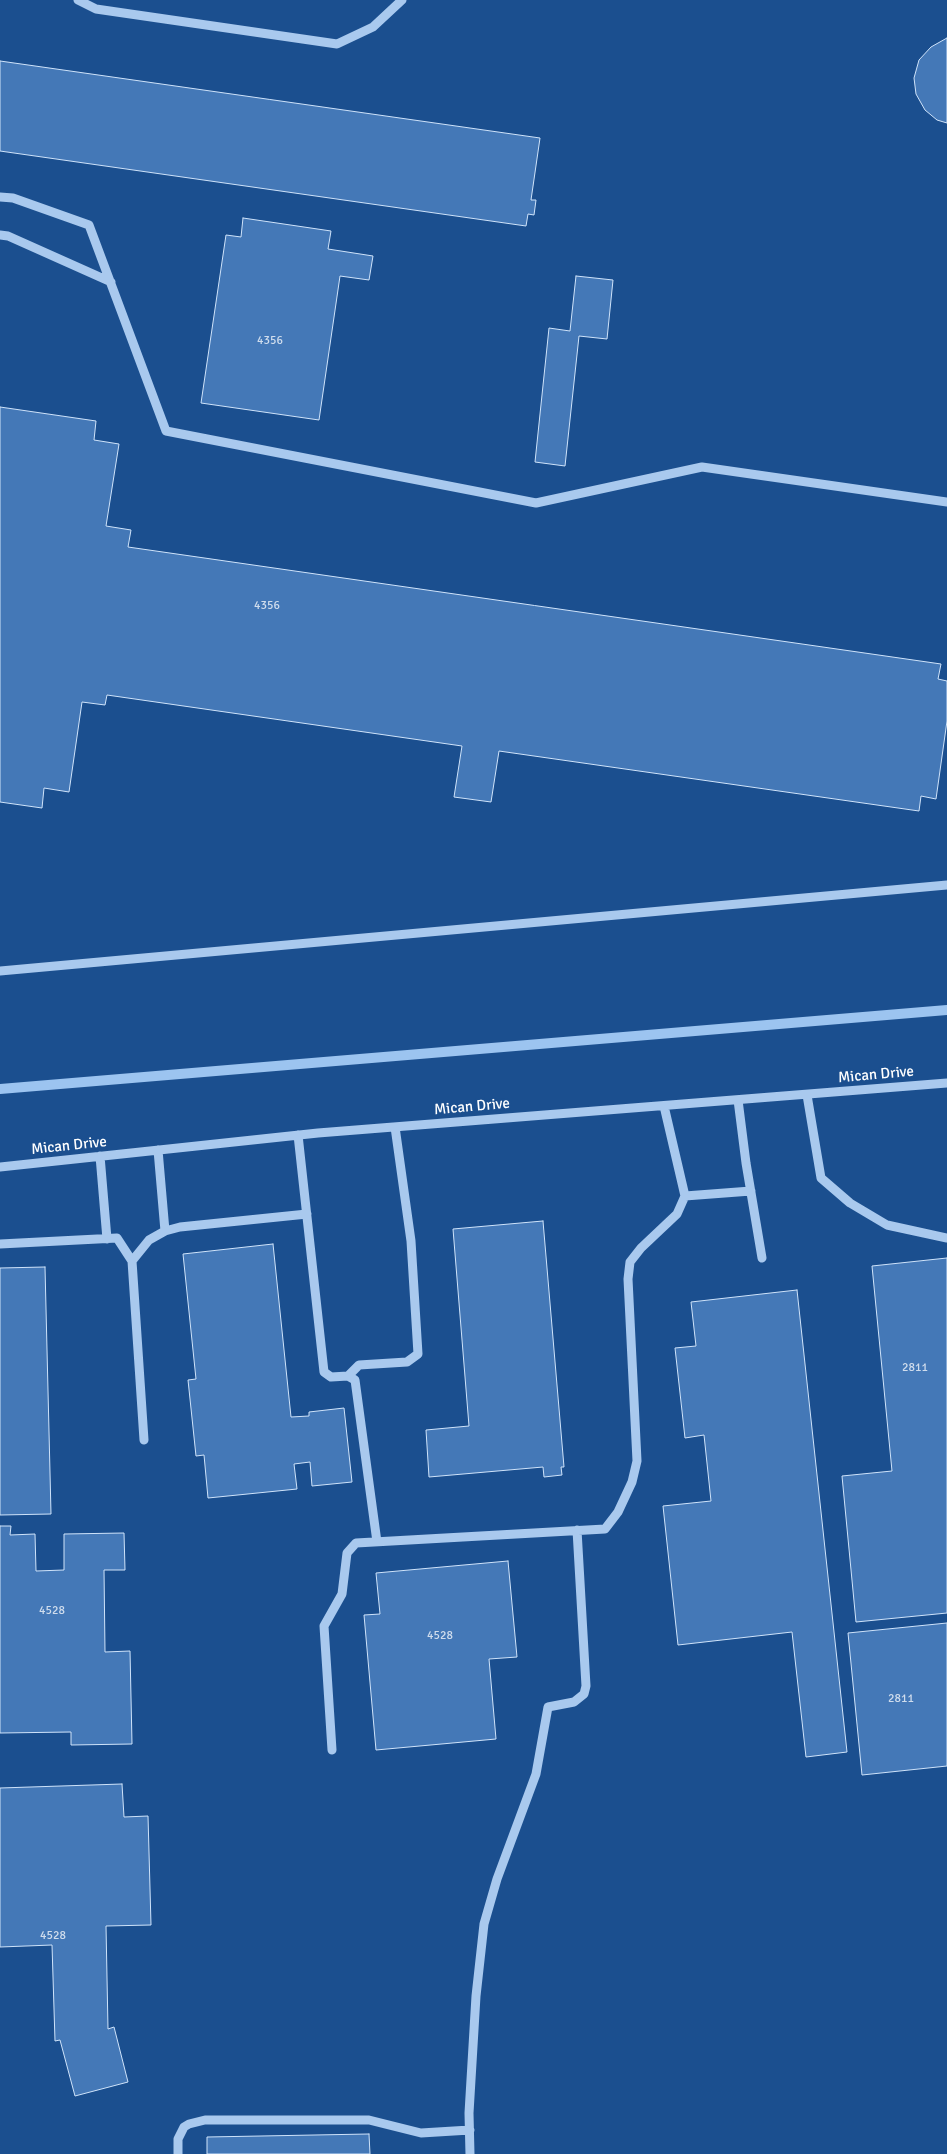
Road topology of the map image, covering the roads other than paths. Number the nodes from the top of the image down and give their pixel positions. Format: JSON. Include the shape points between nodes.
{"nodes":[{"id":1,"x":78,"y":0,"type":"edge"},
{"id":2,"x":402,"y":0,"type":"edge"},
{"id":3,"x":0,"y":197,"type":"edge"},
{"id":4,"x":4,"y":236,"type":"edge"},
{"id":5,"x":0,"y":243,"type":"edge"},
{"id":6,"x":111,"y":282,"type":"junction"},
{"id":7,"x":947,"y":502,"type":"edge"},
{"id":8,"x":947,"y":885,"type":"edge"},
{"id":9,"x":0,"y":972,"type":"edge"},
{"id":10,"x":947,"y":1083,"type":"edge"},
{"id":11,"x":807,"y":1095,"type":"junction"},
{"id":12,"x":738,"y":1100,"type":"junction"},
{"id":13,"x":664,"y":1106,"type":"junction"},
{"id":14,"x":395,"y":1127,"type":"junction"},
{"id":15,"x":298,"y":1135,"type":"junction"},
{"id":16,"x":158,"y":1150,"type":"junction"},
{"id":17,"x":100,"y":1156,"type":"junction"},
{"id":18,"x":0,"y":1167,"type":"edge"},
{"id":19,"x":751,"y":1191,"type":"junction"},
{"id":20,"x":685,"y":1196,"type":"junction"},
{"id":21,"x":307,"y":1214,"type":"junction"},
{"id":22,"x":165,"y":1231,"type":"junction"},
{"id":23,"x":947,"y":1238,"type":"edge"},
{"id":24,"x":107,"y":1239,"type":"junction"},
{"id":25,"x":0,"y":1244,"type":"edge"},
{"id":26,"x":762,"y":1258,"type":"dead end"},
{"id":27,"x":132,"y":1261,"type":"junction"},
{"id":28,"x":348,"y":1376,"type":"junction"},
{"id":29,"x":144,"y":1440,"type":"dead end"},
{"id":30,"x":576,"y":1530,"type":"junction"},
{"id":31,"x":377,"y":1542,"type":"junction"},
{"id":32,"x":332,"y":1750,"type":"dead end"},
{"id":33,"x":470,"y":2130,"type":"junction"},
{"id":34,"x":178,"y":2154,"type":"edge"},
{"id":35,"x":470,"y":2154,"type":"edge"}],
"edges":[{"from":1,"to":2,"type":"street","via":[[96,9],[337,44],[373,27]]},
{"from":3,"to":6,"type":"street","via":[[13,198],[89,225]]},
{"from":4,"to":5,"type":"street"},
{"from":4,"to":6,"type":"street"},
{"from":6,"to":7,"type":"street","via":[[166,431],[536,503],[702,468]]},
{"from":8,"to":9,"type":"street"},
{"from":10,"to":11,"type":"street","name":"Mican Drive"},
{"from":11,"to":12,"type":"street","name":"Mican Drive"},
{"from":11,"to":23,"type":"street","via":[[821,1178],[850,1203],[887,1225]]},
{"from":12,"to":13,"type":"street","name":"Mican Drive"},
{"from":12,"to":19,"type":"street"},
{"from":13,"to":14,"type":"street","name":"Mican Drive"},
{"from":13,"to":20,"type":"street"},
{"from":14,"to":15,"type":"street","name":"Mican Drive"},
{"from":14,"to":28,"type":"street","via":[[411,1241],[418,1354],[407,1362],[359,1366]]},
{"from":15,"to":16,"type":"street","name":"Mican Drive"},
{"from":15,"to":21,"type":"street"},
{"from":16,"to":17,"type":"street","name":"Mican Drive"},
{"from":16,"to":22,"type":"street"},
{"from":17,"to":18,"type":"street","name":"Mican Drive"},
{"from":17,"to":24,"type":"street"},
{"from":19,"to":20,"type":"street"},
{"from":19,"to":26,"type":"street"},
{"from":20,"to":30,"type":"street","via":[[678,1214],[630,1262],[628,1279],[637,1462],[632,1482],[618,1512],[605,1529]]},
{"from":21,"to":22,"type":"street","via":[[180,1226]]},
{"from":21,"to":28,"type":"street","via":[[324,1372],[332,1377]]},
{"from":22,"to":27,"type":"street","via":[[149,1240]]},
{"from":24,"to":25,"type":"street"},
{"from":24,"to":27,"type":"street","via":[[117,1238]]},
{"from":27,"to":29,"type":"street"},
{"from":28,"to":31,"type":"street","via":[[355,1380]]},
{"from":30,"to":31,"type":"street"},
{"from":30,"to":33,"type":"street","via":[[586,1686],[584,1694],[574,1702],[548,1707],[536,1774],[484,1924],[476,1996]]},
{"from":31,"to":32,"type":"street","via":[[356,1543],[347,1553],[342,1594],[324,1626]]},
{"from":33,"to":34,"type":"street","via":[[421,2132],[369,2120],[205,2120],[184,2128],[178,2139]]},
{"from":33,"to":35,"type":"street"}]}
